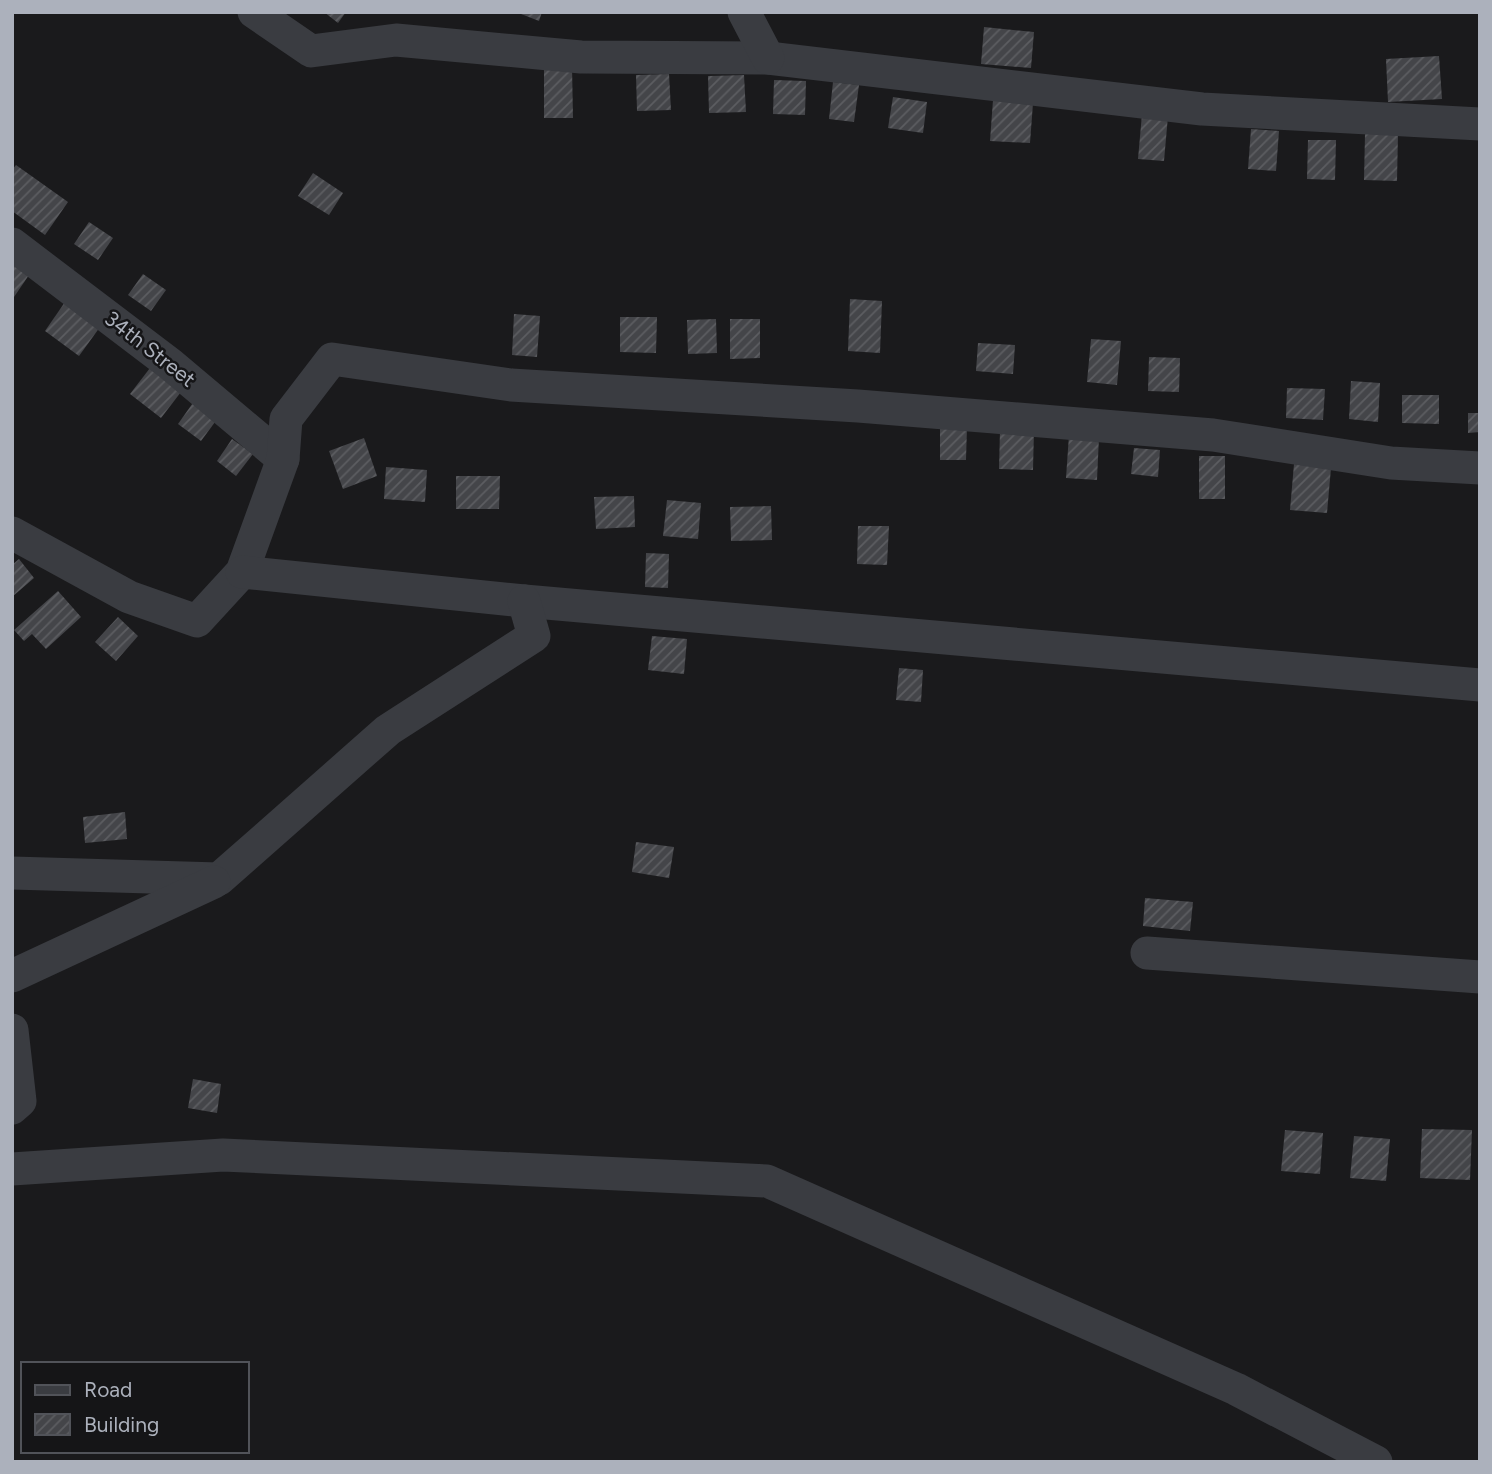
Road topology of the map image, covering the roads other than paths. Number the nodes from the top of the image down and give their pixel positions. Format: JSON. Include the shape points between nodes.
{"nodes":[{"id":1,"x":254,"y":12,"type":"edge"},
{"id":2,"x":744,"y":12,"type":"edge"},
{"id":3,"x":768,"y":58,"type":"junction"},
{"id":4,"x":1480,"y":124,"type":"edge"},
{"id":5,"x":12,"y":244,"type":"edge"},
{"id":6,"x":283,"y":460,"type":"junction"},
{"id":7,"x":1480,"y":468,"type":"edge"},
{"id":8,"x":12,"y":533,"type":"edge"},
{"id":9,"x":242,"y":572,"type":"junction"},
{"id":10,"x":524,"y":601,"type":"junction"},
{"id":11,"x":1480,"y":685,"type":"edge"},
{"id":12,"x":12,"y":873,"type":"edge"},
{"id":13,"x":219,"y":879,"type":"junction"},
{"id":14,"x":1147,"y":953,"type":"dead end"},
{"id":15,"x":12,"y":976,"type":"edge"},
{"id":16,"x":1480,"y":977,"type":"edge"},
{"id":17,"x":12,"y":1030,"type":"edge"},
{"id":18,"x":12,"y":1108,"type":"edge"},
{"id":19,"x":12,"y":1169,"type":"edge"},
{"id":20,"x":1376,"y":1462,"type":"edge"}],
"edges":[{"from":1,"to":3,"type":"street","via":[[311,51],[396,40],[580,57]]},
{"from":2,"to":3,"type":"street"},
{"from":3,"to":4,"type":"street","via":[[1202,109]]},
{"from":5,"to":6,"type":"street","name":"34th Street","via":[[170,364]]},
{"from":6,"to":7,"type":"street","via":[[286,419],[332,359],[511,385],[858,406],[1199,434],[1391,463]]},
{"from":6,"to":9,"type":"street"},
{"from":8,"to":9,"type":"street","via":[[129,597],[197,621]]},
{"from":9,"to":10,"type":"street"},
{"from":10,"to":11,"type":"street"},
{"from":10,"to":13,"type":"street","via":[[534,636],[388,730]]},
{"from":12,"to":13,"type":"street"},
{"from":13,"to":15,"type":"street"},
{"from":14,"to":16,"type":"street"},
{"from":17,"to":18,"type":"street","via":[[20,1101]]},
{"from":19,"to":20,"type":"street","via":[[223,1156],[767,1181],[1236,1389]]}]}
